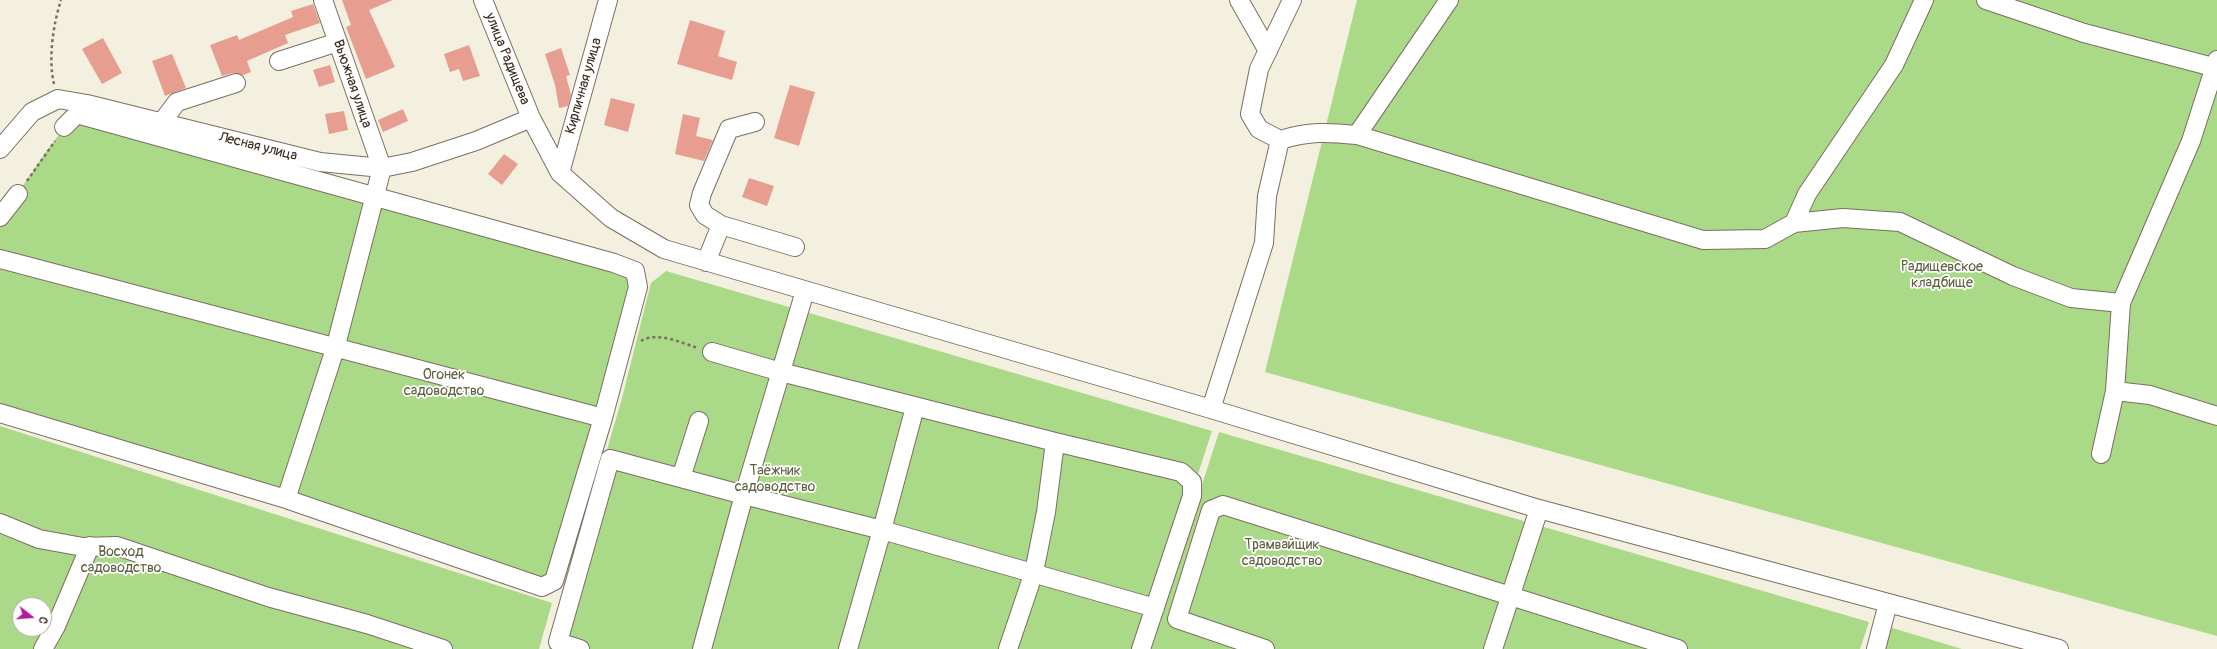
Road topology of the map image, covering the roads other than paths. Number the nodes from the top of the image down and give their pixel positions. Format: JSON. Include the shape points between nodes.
{"nodes":[{"id":1,"x":323,"y":0,"type":"edge"},
{"id":2,"x":483,"y":0,"type":"edge"},
{"id":3,"x":608,"y":0,"type":"edge"},
{"id":4,"x":1239,"y":0,"type":"edge"},
{"id":5,"x":1292,"y":0,"type":"edge"},
{"id":6,"x":1449,"y":0,"type":"edge"},
{"id":7,"x":1924,"y":0,"type":"edge"},
{"id":8,"x":1986,"y":0,"type":"edge"},
{"id":9,"x":338,"y":42,"type":"junction"},
{"id":10,"x":1268,"y":51,"type":"junction"},
{"id":11,"x":279,"y":61,"type":"dead end"},
{"id":12,"x":2216,"y":65,"type":"edge"},
{"id":13,"x":236,"y":83,"type":"dead end"},
{"id":14,"x":531,"y":118,"type":"junction"},
{"id":15,"x":755,"y":122,"type":"dead end"},
{"id":16,"x":161,"y":123,"type":"junction"},
{"id":17,"x":64,"y":127,"type":"road end"},
{"id":18,"x":1357,"y":135,"type":"junction"},
{"id":19,"x":1280,"y":140,"type":"junction"},
{"id":20,"x":0,"y":149,"type":"edge"},
{"id":21,"x":382,"y":168,"type":"junction"},
{"id":22,"x":560,"y":173,"type":"junction"},
{"id":23,"x":18,"y":194,"type":"road end"},
{"id":24,"x":374,"y":196,"type":"junction"},
{"id":25,"x":0,"y":217,"type":"edge"},
{"id":26,"x":1794,"y":223,"type":"junction"},
{"id":27,"x":721,"y":225,"type":"junction"},
{"id":28,"x":796,"y":247,"type":"dead end"},
{"id":29,"x":0,"y":260,"type":"edge"},
{"id":30,"x":706,"y":262,"type":"junction"},
{"id":31,"x":805,"y":290,"type":"junction"},
{"id":32,"x":2121,"y":303,"type":"junction"},
{"id":33,"x":335,"y":349,"type":"junction"},
{"id":34,"x":712,"y":352,"type":"road end"},
{"id":35,"x":781,"y":372,"type":"junction"},
{"id":36,"x":2115,"y":391,"type":"junction"},
{"id":37,"x":915,"y":407,"type":"junction"},
{"id":38,"x":1211,"y":409,"type":"junction"},
{"id":39,"x":0,"y":413,"type":"edge"},
{"id":40,"x":2217,"y":416,"type":"edge"},
{"id":41,"x":602,"y":418,"type":"junction"},
{"id":42,"x":699,"y":421,"type":"dead end"},
{"id":43,"x":1055,"y":442,"type":"junction"},
{"id":44,"x":2101,"y":454,"type":"dead end"},
{"id":45,"x":681,"y":478,"type":"junction"},
{"id":46,"x":744,"y":495,"type":"junction"},
{"id":47,"x":286,"y":499,"type":"junction"},
{"id":48,"x":1539,"y":509,"type":"junction"},
{"id":49,"x":0,"y":523,"type":"edge"},
{"id":50,"x":882,"y":530,"type":"junction"},
{"id":51,"x":90,"y":546,"type":"junction"},
{"id":52,"x":1034,"y":572,"type":"junction"},
{"id":53,"x":1510,"y":597,"type":"junction"},
{"id":54,"x":1888,"y":603,"type":"junction"},
{"id":55,"x":1155,"y":608,"type":"junction"},
{"id":56,"x":43,"y":649,"type":"edge"},
{"id":57,"x":443,"y":649,"type":"edge"},
{"id":58,"x":580,"y":649,"type":"edge"},
{"id":59,"x":702,"y":649,"type":"edge"},
{"id":60,"x":848,"y":649,"type":"edge"},
{"id":61,"x":1008,"y":649,"type":"edge"},
{"id":62,"x":1141,"y":649,"type":"edge"},
{"id":63,"x":1265,"y":649,"type":"edge"},
{"id":64,"x":1493,"y":649,"type":"edge"},
{"id":65,"x":1678,"y":649,"type":"edge"},
{"id":66,"x":1876,"y":649,"type":"edge"},
{"id":67,"x":2059,"y":649,"type":"edge"}],
"edges":[{"from":1,"to":9,"type":"street","name":"Вьюжная улица"},
{"from":2,"to":14,"type":"street","name":"улица Радищева"},
{"from":3,"to":22,"type":"street","name":"Кирпичная улица"},
{"from":4,"to":10,"type":"street"},
{"from":5,"to":10,"type":"street"},
{"from":6,"to":18,"type":"street"},
{"from":7,"to":26,"type":"street","via":[[1894,65],[1807,194]]},
{"from":8,"to":12,"type":"street","via":[[2084,33]]},
{"from":9,"to":11,"type":"street"},
{"from":9,"to":21,"type":"street","name":"Вьюжная улица"},
{"from":10,"to":19,"type":"street","via":[[1259,69],[1250,114],[1259,129]]},
{"from":12,"to":32,"type":"street","via":[[2191,142]]},
{"from":13,"to":16,"type":"street","via":[[177,102]]},
{"from":14,"to":21,"type":"street","name":"Лесная улица","via":[[476,141],[412,162]]},
{"from":14,"to":22,"type":"street","name":"улица Радищева"},
{"from":15,"to":27,"type":"street","via":[[729,129],[702,193],[699,205],[705,215]]},
{"from":16,"to":20,"type":"street","name":"Лесная улица","via":[[58,99],[32,112]]},
{"from":16,"to":21,"type":"street","name":"Лесная улица","via":[[320,162]]},
{"from":17,"to":24,"type":"street","via":[[77,114]]},
{"from":18,"to":19,"type":"street","via":[[1318,132]]},
{"from":18,"to":26,"type":"street","via":[[1703,240],[1765,238]]},
{"from":19,"to":38,"type":"street","via":[[1267,196],[1264,243]]},
{"from":21,"to":24,"type":"street"},
{"from":22,"to":30,"type":"street","via":[[611,218],[664,249]]},
{"from":23,"to":25,"type":"street"},
{"from":24,"to":33,"type":"street"},
{"from":24,"to":41,"type":"street","via":[[635,271],[638,287]]},
{"from":26,"to":32,"type":"street","via":[[1843,218],[1900,222],[2013,276],[2071,298]]},
{"from":27,"to":28,"type":"street"},
{"from":27,"to":30,"type":"street"},
{"from":29,"to":33,"type":"street"},
{"from":30,"to":31,"type":"street"},
{"from":31,"to":35,"type":"street"},
{"from":31,"to":38,"type":"street"},
{"from":32,"to":36,"type":"street"},
{"from":33,"to":41,"type":"street"},
{"from":33,"to":47,"type":"street"},
{"from":34,"to":35,"type":"street"},
{"from":35,"to":37,"type":"street"},
{"from":35,"to":46,"type":"street"},
{"from":36,"to":40,"type":"street","via":[[2150,395]]},
{"from":36,"to":44,"type":"street"},
{"from":37,"to":43,"type":"street"},
{"from":37,"to":50,"type":"street"},
{"from":38,"to":48,"type":"street"},
{"from":39,"to":47,"type":"street"},
{"from":41,"to":47,"type":"street","via":[[554,581],[542,587]]},
{"from":42,"to":45,"type":"street"},
{"from":43,"to":52,"type":"street","via":[[1046,512]]},
{"from":43,"to":55,"type":"street","via":[[1181,472],[1192,482],[1192,496]]},
{"from":45,"to":46,"type":"street"},
{"from":45,"to":58,"type":"street","via":[[610,459],[558,642]]},
{"from":46,"to":50,"type":"street"},
{"from":46,"to":59,"type":"street"},
{"from":48,"to":53,"type":"street"},
{"from":48,"to":54,"type":"street"},
{"from":49,"to":51,"type":"street","via":[[39,539]]},
{"from":50,"to":52,"type":"street"},
{"from":50,"to":60,"type":"street"},
{"from":51,"to":56,"type":"street","via":[[56,626]]},
{"from":51,"to":57,"type":"street","via":[[117,546],[268,597],[367,624]]},
{"from":52,"to":55,"type":"street"},
{"from":52,"to":61,"type":"street"},
{"from":53,"to":63,"type":"street","via":[[1223,505],[1211,510],[1177,619]]},
{"from":53,"to":64,"type":"street"},
{"from":53,"to":65,"type":"street"},
{"from":54,"to":66,"type":"street"},
{"from":54,"to":67,"type":"street"},
{"from":55,"to":62,"type":"street"}]}
